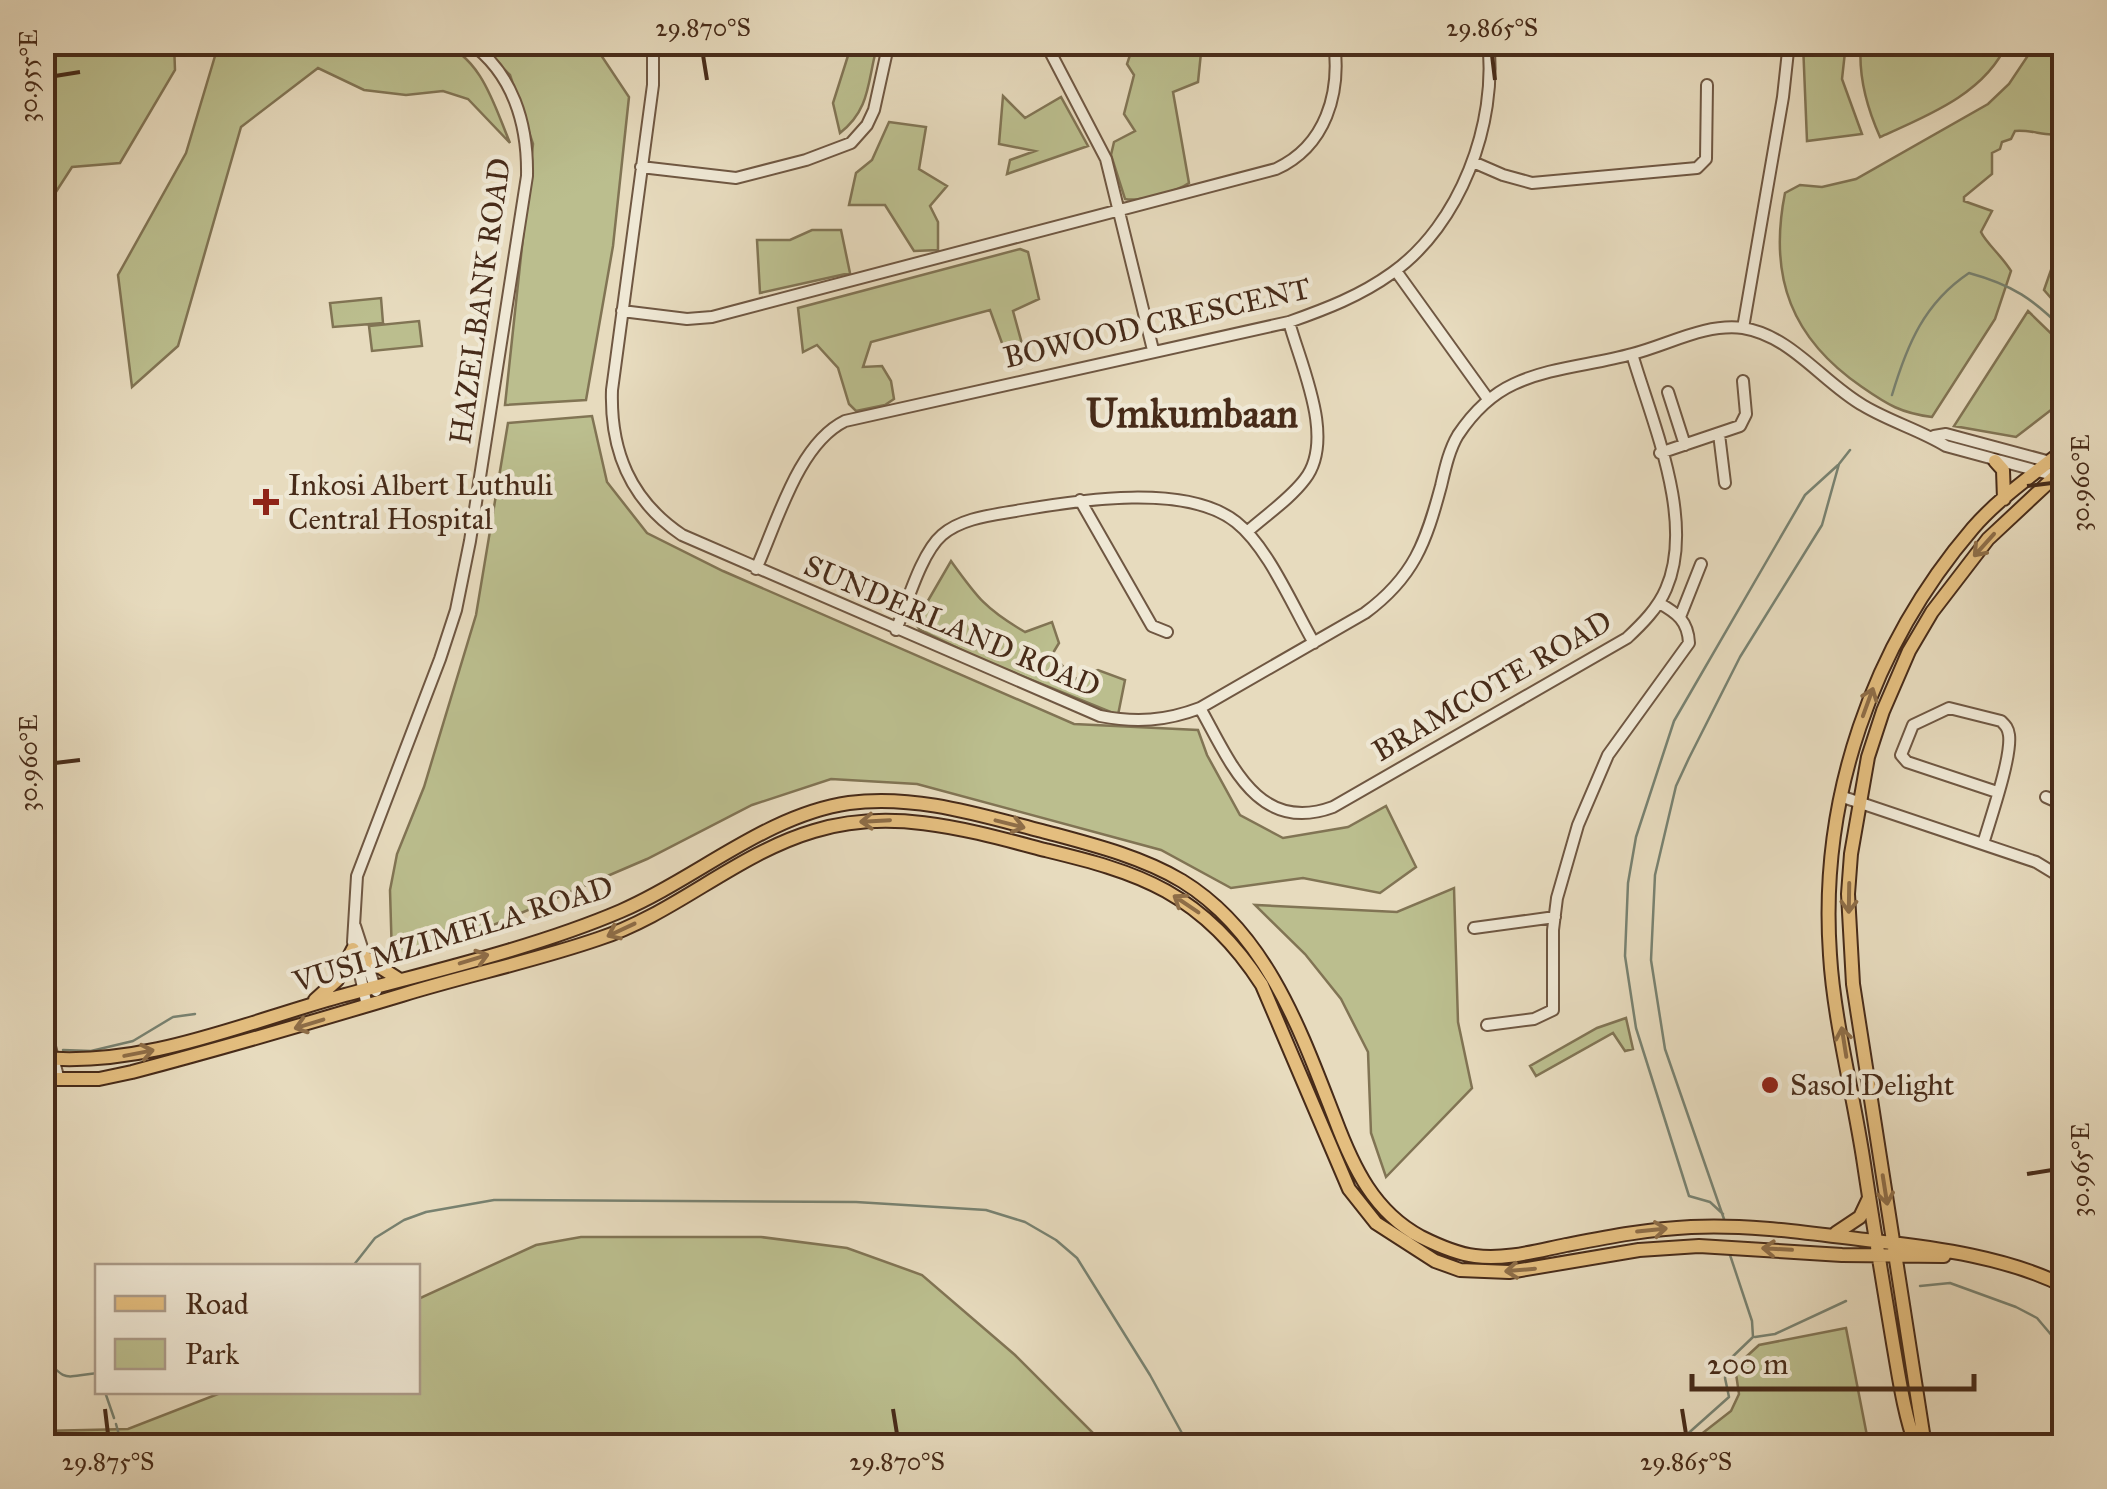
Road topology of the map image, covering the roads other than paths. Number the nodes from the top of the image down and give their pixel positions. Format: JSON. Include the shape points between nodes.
{"nodes":[{"id":1,"x":468,"y":42,"type":"edge"},
{"id":2,"x":653,"y":42,"type":"edge"},
{"id":3,"x":889,"y":42,"type":"edge"},
{"id":4,"x":1044,"y":42,"type":"edge"},
{"id":5,"x":1334,"y":42,"type":"edge"},
{"id":6,"x":1488,"y":42,"type":"edge"},
{"id":7,"x":1789,"y":42,"type":"edge"},
{"id":8,"x":1707,"y":85,"type":"dead end"},
{"id":9,"x":1473,"y":162,"type":"junction"},
{"id":10,"x":641,"y":167,"type":"junction"},
{"id":11,"x":1118,"y":212,"type":"junction"},
{"id":12,"x":1396,"y":271,"type":"junction"},
{"id":13,"x":622,"y":311,"type":"junction"},
{"id":14,"x":1289,"y":322,"type":"junction"},
{"id":15,"x":1743,"y":328,"type":"junction"},
{"id":16,"x":1153,"y":350,"type":"junction"},
{"id":17,"x":1632,"y":354,"type":"junction"},
{"id":18,"x":1743,"y":382,"type":"dead end"},
{"id":19,"x":1668,"y":392,"type":"dead end"},
{"id":20,"x":1488,"y":399,"type":"junction"},
{"id":21,"x":1720,"y":434,"type":"junction"},
{"id":22,"x":1934,"y":436,"type":"junction"},
{"id":23,"x":1684,"y":445,"type":"junction"},
{"id":24,"x":2064,"y":450,"type":"edge"},
{"id":25,"x":1660,"y":453,"type":"junction"},
{"id":26,"x":1995,"y":461,"type":"junction"},
{"id":27,"x":2049,"y":462,"type":"junction"},
{"id":28,"x":2034,"y":472,"type":"junction"},
{"id":29,"x":2062,"y":473,"type":"edge"},
{"id":30,"x":1725,"y":482,"type":"dead end"},
{"id":31,"x":1080,"y":500,"type":"junction"},
{"id":32,"x":2004,"y":500,"type":"junction"},
{"id":33,"x":1247,"y":532,"type":"junction"},
{"id":34,"x":1700,"y":564,"type":"dead end"},
{"id":35,"x":756,"y":569,"type":"junction"},
{"id":36,"x":1659,"y":603,"type":"junction"},
{"id":37,"x":1680,"y":617,"type":"junction"},
{"id":38,"x":896,"y":630,"type":"junction"},
{"id":39,"x":1167,"y":632,"type":"dead end"},
{"id":40,"x":1314,"y":642,"type":"junction"},
{"id":41,"x":1200,"y":708,"type":"junction"},
{"id":42,"x":1997,"y":792,"type":"junction"},
{"id":43,"x":1840,"y":796,"type":"junction"},
{"id":44,"x":2046,"y":797,"type":"dead end"},
{"id":45,"x":1861,"y":801,"type":"junction"},
{"id":46,"x":2064,"y":805,"type":"edge"},
{"id":47,"x":1983,"y":844,"type":"junction"},
{"id":48,"x":2064,"y":879,"type":"edge"},
{"id":49,"x":1554,"y":918,"type":"junction"},
{"id":50,"x":354,"y":926,"type":"junction"},
{"id":51,"x":1474,"y":928,"type":"dead end"},
{"id":52,"x":354,"y":949,"type":"junction"},
{"id":53,"x":366,"y":958,"type":"junction"},
{"id":54,"x":400,"y":980,"type":"junction"},
{"id":55,"x":369,"y":988,"type":"junction"},
{"id":56,"x":373,"y":1004,"type":"junction"},
{"id":57,"x":309,"y":1005,"type":"junction"},
{"id":58,"x":42,"y":1017,"type":"edge"},
{"id":59,"x":1488,"y":1025,"type":"dead end"},
{"id":60,"x":49,"y":1058,"type":"edge"},
{"id":61,"x":42,"y":1078,"type":"edge"},
{"id":62,"x":59,"y":1080,"type":"junction"},
{"id":63,"x":1869,"y":1198,"type":"junction"},
{"id":64,"x":1834,"y":1234,"type":"junction"},
{"id":65,"x":1875,"y":1241,"type":"junction"},
{"id":66,"x":1894,"y":1249,"type":"junction"},
{"id":67,"x":1842,"y":1255,"type":"junction"},
{"id":68,"x":1879,"y":1256,"type":"junction"},
{"id":69,"x":1961,"y":1256,"type":"junction"},
{"id":70,"x":1933,"y":1257,"type":"junction"},
{"id":71,"x":1882,"y":1282,"type":"junction"},
{"id":72,"x":1900,"y":1282,"type":"junction"},
{"id":73,"x":2064,"y":1286,"type":"edge"},
{"id":74,"x":1916,"y":1446,"type":"edge"},
{"id":75,"x":1925,"y":1446,"type":"edge"}],
"edges":[{"from":1,"to":50,"type":"street","name":"HAZELBANK ROAD","via":[[501,74],[521,119],[527,151],[521,220],[459,596],[362,857]]},
{"from":2,"to":10,"type":"street","name":"SUNDERLAND ROAD","via":[[654,85]]},
{"from":3,"to":10,"type":"street","via":[[874,110],[851,144],[736,178]]},
{"from":4,"to":11,"type":"street","via":[[1102,148]]},
{"from":5,"to":11,"type":"street","via":[[1331,108],[1289,163]]},
{"from":6,"to":9,"type":"street","name":"BOWOOD CRESCENT","via":[[1488,93]]},
{"from":7,"to":15,"type":"street"},
{"from":8,"to":9,"type":"street","via":[[1706,159],[1697,168],[1532,183]]},
{"from":9,"to":12,"type":"street","name":"BOWOOD CRESCENT","via":[[1445,216]]},
{"from":10,"to":13,"type":"street","name":"SUNDERLAND ROAD"},
{"from":11,"to":13,"type":"street","via":[[712,317]]},
{"from":11,"to":16,"type":"street"},
{"from":12,"to":14,"type":"street","name":"BOWOOD CRESCENT","via":[[1344,302]]},
{"from":12,"to":20,"type":"street"},
{"from":13,"to":35,"type":"street","name":"SUNDERLAND ROAD","via":[[611,417],[624,470],[668,526]]},
{"from":14,"to":16,"type":"street","name":"BOWOOD CRESCENT"},
{"from":14,"to":33,"type":"street","via":[[1318,426],[1318,454],[1304,480]]},
{"from":15,"to":17,"type":"street","name":"SUNDERLAND ROAD","via":[[1709,330]]},
{"from":15,"to":22,"type":"street","via":[[1786,346],[1864,407]]},
{"from":16,"to":35,"type":"street","name":"BOWOOD CRESCENT","via":[[836,425],[808,454]]},
{"from":17,"to":20,"type":"street","name":"SUNDERLAND ROAD","via":[[1534,376]]},
{"from":17,"to":25,"type":"street","name":"BRAMCOTE ROAD"},
{"from":18,"to":21,"type":"street","via":[[1744,420]]},
{"from":19,"to":23,"type":"street"},
{"from":20,"to":40,"type":"street","name":"SUNDERLAND ROAD","via":[[1456,439],[1421,551],[1401,582],[1366,614]]},
{"from":21,"to":23,"type":"street"},
{"from":21,"to":30,"type":"street"},
{"from":22,"to":26,"type":"street"},
{"from":22,"to":27,"type":"street"},
{"from":23,"to":25,"type":"street"},
{"from":24,"to":27,"type":"main road"},
{"from":25,"to":36,"type":"street","name":"BRAMCOTE ROAD","via":[[1678,537]]},
{"from":26,"to":28,"type":"street"},
{"from":26,"to":32,"type":"main road","via":[[2003,470]]},
{"from":27,"to":28,"type":"main road"},
{"from":27,"to":29,"type":"street"},
{"from":28,"to":29,"type":"street"},
{"from":28,"to":32,"type":"main road"},
{"from":29,"to":45,"type":"main road","one_way":true,"via":[[1988,539],[1932,612],[1883,711]]},
{"from":31,"to":33,"type":"street","via":[[1195,503]]},
{"from":31,"to":38,"type":"street","via":[[977,518],[946,532],[934,542]]},
{"from":31,"to":39,"type":"street","via":[[1152,626]]},
{"from":43,"to":32,"type":"main road","one_way":true,"via":[[1882,664],[1908,617],[1976,526]]},
{"from":33,"to":40,"type":"street"},
{"from":34,"to":37,"type":"street"},
{"from":35,"to":38,"type":"street","name":"SUNDERLAND ROAD"},
{"from":36,"to":37,"type":"street"},
{"from":36,"to":41,"type":"street","name":"BRAMCOTE ROAD","via":[[1608,651],[1324,811],[1270,807],[1242,781]]},
{"from":37,"to":49,"type":"street","via":[[1688,646],[1600,771],[1578,824]]},
{"from":38,"to":41,"type":"street","name":"SUNDERLAND ROAD","via":[[1100,716],[1144,722]]},
{"from":40,"to":41,"type":"street","name":"SUNDERLAND ROAD"},
{"from":42,"to":42,"type":"street","via":[[2010,737],[2001,721],[1950,708],[1913,725],[1901,754],[1906,762]]},
{"from":42,"to":47,"type":"street"},
{"from":43,"to":45,"type":"street"},
{"from":63,"to":43,"type":"main road","one_way":true,"via":[[1830,958],[1829,883]]},
{"from":44,"to":46,"type":"street"},
{"from":45,"to":47,"type":"street"},
{"from":45,"to":66,"type":"main road","one_way":true,"via":[[1851,854],[1849,937]]},
{"from":47,"to":48,"type":"street"},
{"from":49,"to":51,"type":"street"},
{"from":49,"to":59,"type":"street","via":[[1553,1010]]},
{"from":50,"to":52,"type":"street","name":"HAZELBANK ROAD"},
{"from":50,"to":53,"type":"street","name":"HAZELBANK ROAD"},
{"from":52,"to":55,"type":"street","name":"HAZELBANK ROAD"},
{"from":52,"to":57,"type":"main road","via":[[331,988]]},
{"from":53,"to":54,"type":"main road"},
{"from":53,"to":55,"type":"street","name":"HAZELBANK ROAD"},
{"from":54,"to":55,"type":"main road","name":"VUSI MZIMELA ROAD"},
{"from":54,"to":64,"type":"main road","name":"VUSI MZIMELA ROAD","one_way":true,"via":[[623,910],[827,808],[886,802],[950,809],[1136,858],[1209,902],[1276,980],[1369,1191],[1392,1218],[1423,1238],[1470,1256],[1512,1257],[1694,1226]]},
{"from":55,"to":56,"type":"street","name":"HAZELBANK ROAD"},
{"from":55,"to":57,"type":"main road","name":"VUSI MZIMELA ROAD"},
{"from":56,"to":62,"type":"main road","name":"VUSI MZIMELA ROAD","one_way":true,"via":[[132,1072]]},
{"from":67,"to":56,"type":"main road","name":"VUSI MZIMELA ROAD","one_way":true,"via":[[1699,1246],[1510,1272],[1460,1270],[1435,1261],[1376,1223],[1350,1189],[1262,985],[1215,926],[1165,890],[1123,871],[949,826],[866,820],[817,830],[756,854],[603,938]]},
{"from":60,"to":57,"type":"main road","name":"VUSI MZIMELA ROAD","one_way":true,"via":[[100,1060],[147,1052]]},
{"from":58,"to":60,"type":"street"},
{"from":60,"to":62,"type":"street"},
{"from":61,"to":62,"type":"main road","name":"VUSI MZIMELA ROAD"},
{"from":63,"to":64,"type":"main road","via":[[1860,1218]]},
{"from":63,"to":65,"type":"main road"},
{"from":64,"to":65,"type":"main road","name":"VUSI MZIMELA ROAD"},
{"from":65,"to":66,"type":"main road","name":"VUSI MZIMELA ROAD"},
{"from":65,"to":68,"type":"main road"},
{"from":66,"to":68,"type":"main road","name":"VUSI MZIMELA ROAD"},
{"from":66,"to":69,"type":"main road","name":"VUSI MZIMELA ROAD"},
{"from":66,"to":70,"type":"main road","name":"VUSI MZIMELA ROAD"},
{"from":66,"to":72,"type":"main road"},
{"from":67,"to":68,"type":"main road","name":"VUSI MZIMELA ROAD"},
{"from":67,"to":71,"type":"main road","via":[[1868,1266]]},
{"from":68,"to":71,"type":"main road"},
{"from":69,"to":70,"type":"main road","name":"VUSI MZIMELA ROAD"},
{"from":69,"to":73,"type":"main road","name":"VUSI MZIMELA ROAD","via":[[2029,1270]]},
{"from":70,"to":72,"type":"main road"},
{"from":71,"to":74,"type":"main road"},
{"from":72,"to":75,"type":"main road"}]}
